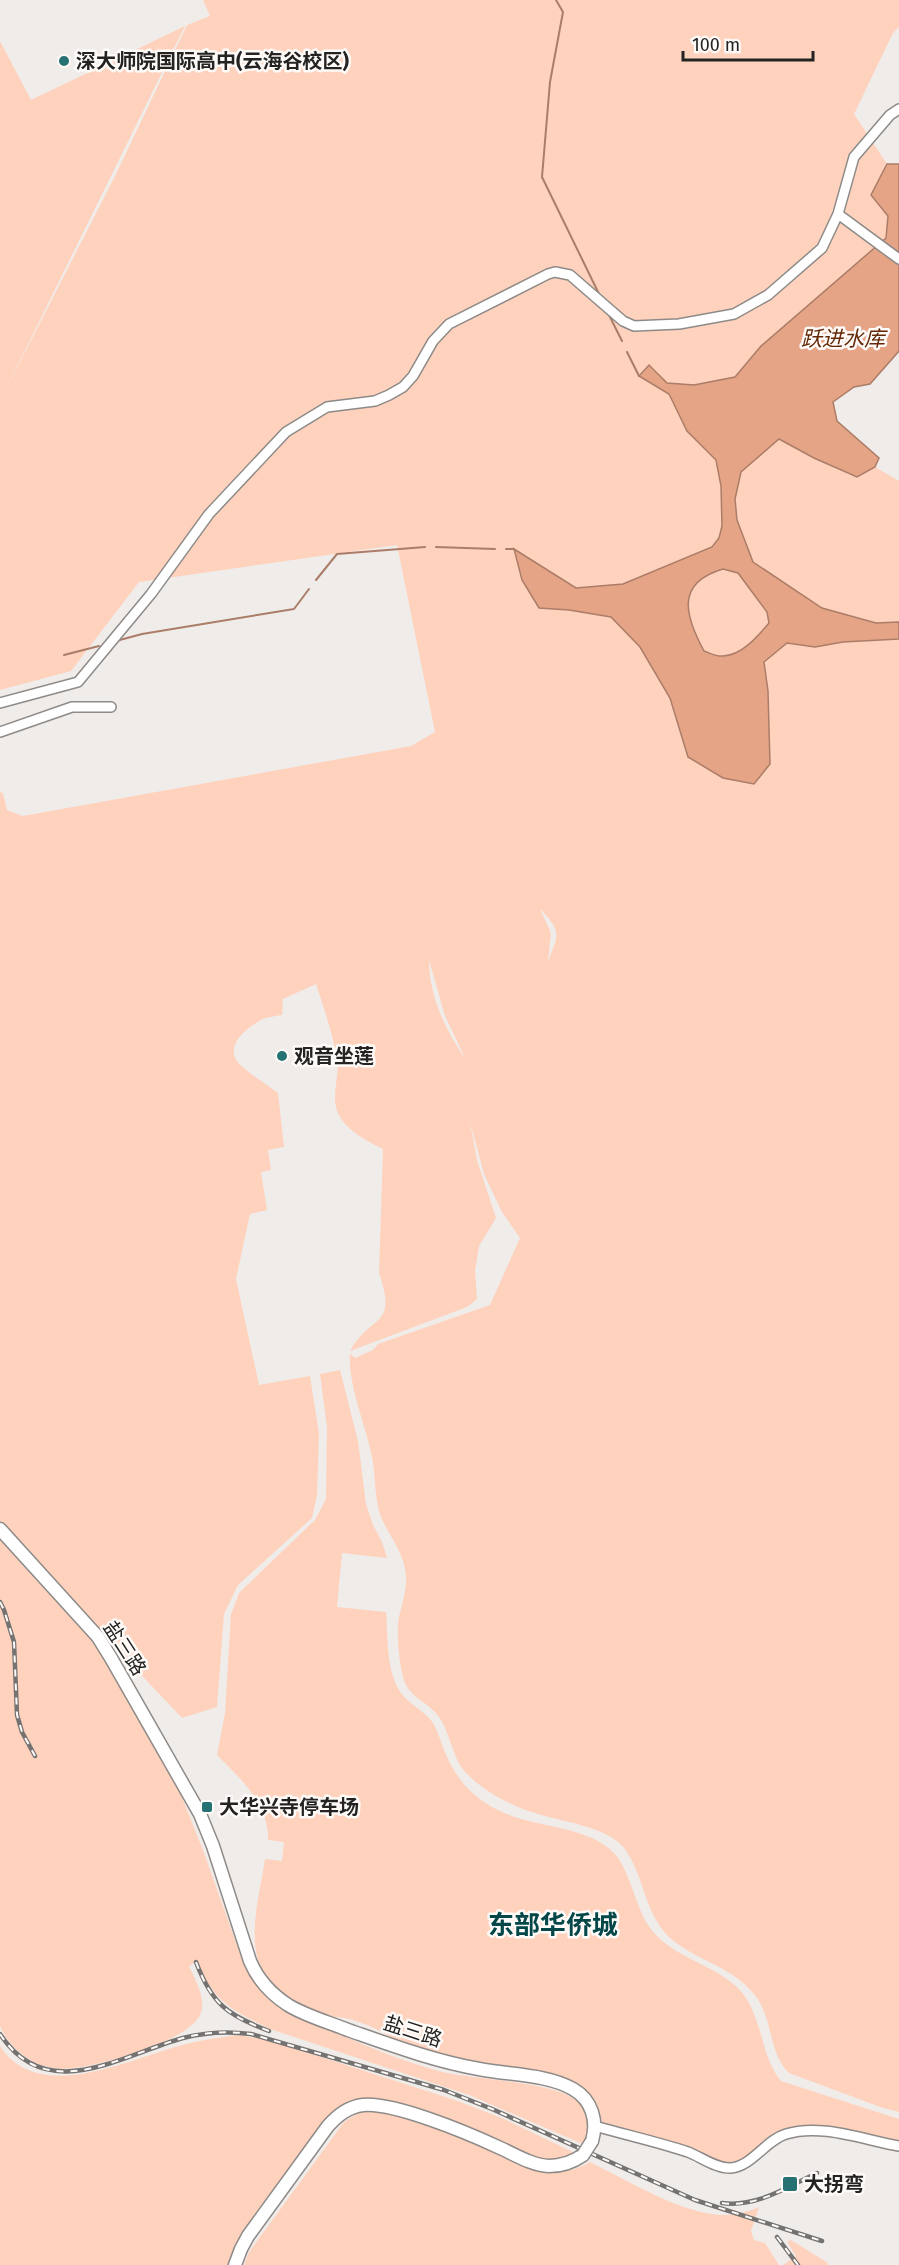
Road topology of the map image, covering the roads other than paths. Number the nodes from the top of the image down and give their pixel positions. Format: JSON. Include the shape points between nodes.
{"nodes":[{"id":1,"x":899,"y":99,"type":"edge"},
{"id":2,"x":899,"y":109,"type":"edge"},
{"id":3,"x":890,"y":115,"type":"junction"},
{"id":4,"x":838,"y":214,"type":"junction"},
{"id":5,"x":899,"y":259,"type":"edge"},
{"id":6,"x":0,"y":703,"type":"edge"},
{"id":7,"x":111,"y":706,"type":"dead end"},
{"id":8,"x":0,"y":732,"type":"edge"},
{"id":9,"x":0,"y":1529,"type":"edge"},
{"id":10,"x":595,"y":2126,"type":"junction"},
{"id":11,"x":899,"y":2146,"type":"edge"},
{"id":12,"x":236,"y":2265,"type":"edge"}],
"edges":[{"from":1,"to":3,"type":"street"},
{"from":2,"to":3,"type":"street"},
{"from":3,"to":4,"type":"street","via":[[854,157]]},
{"from":4,"to":5,"type":"street"},
{"from":4,"to":6,"type":"street","via":[[822,248],[768,295],[734,314],[679,324],[634,326],[570,275],[555,272],[449,324],[403,387],[375,400],[327,407],[286,432],[209,514],[151,594],[78,682]]},
{"from":7,"to":8,"type":"street","via":[[72,706]]},
{"from":9,"to":10,"type":"main road","name":"盐三路","via":[[93,1632],[111,1658],[194,1800],[250,1961],[271,1992],[298,2011],[403,2050],[572,2088],[588,2102]]},
{"from":10,"to":11,"type":"street","via":[[732,2168],[784,2134],[810,2130]]},
{"from":10,"to":12,"type":"main road","bridge":true,"via":[[583,2155],[559,2166],[537,2164],[475,2137],[388,2107],[356,2106],[328,2126],[248,2236]]}]}
